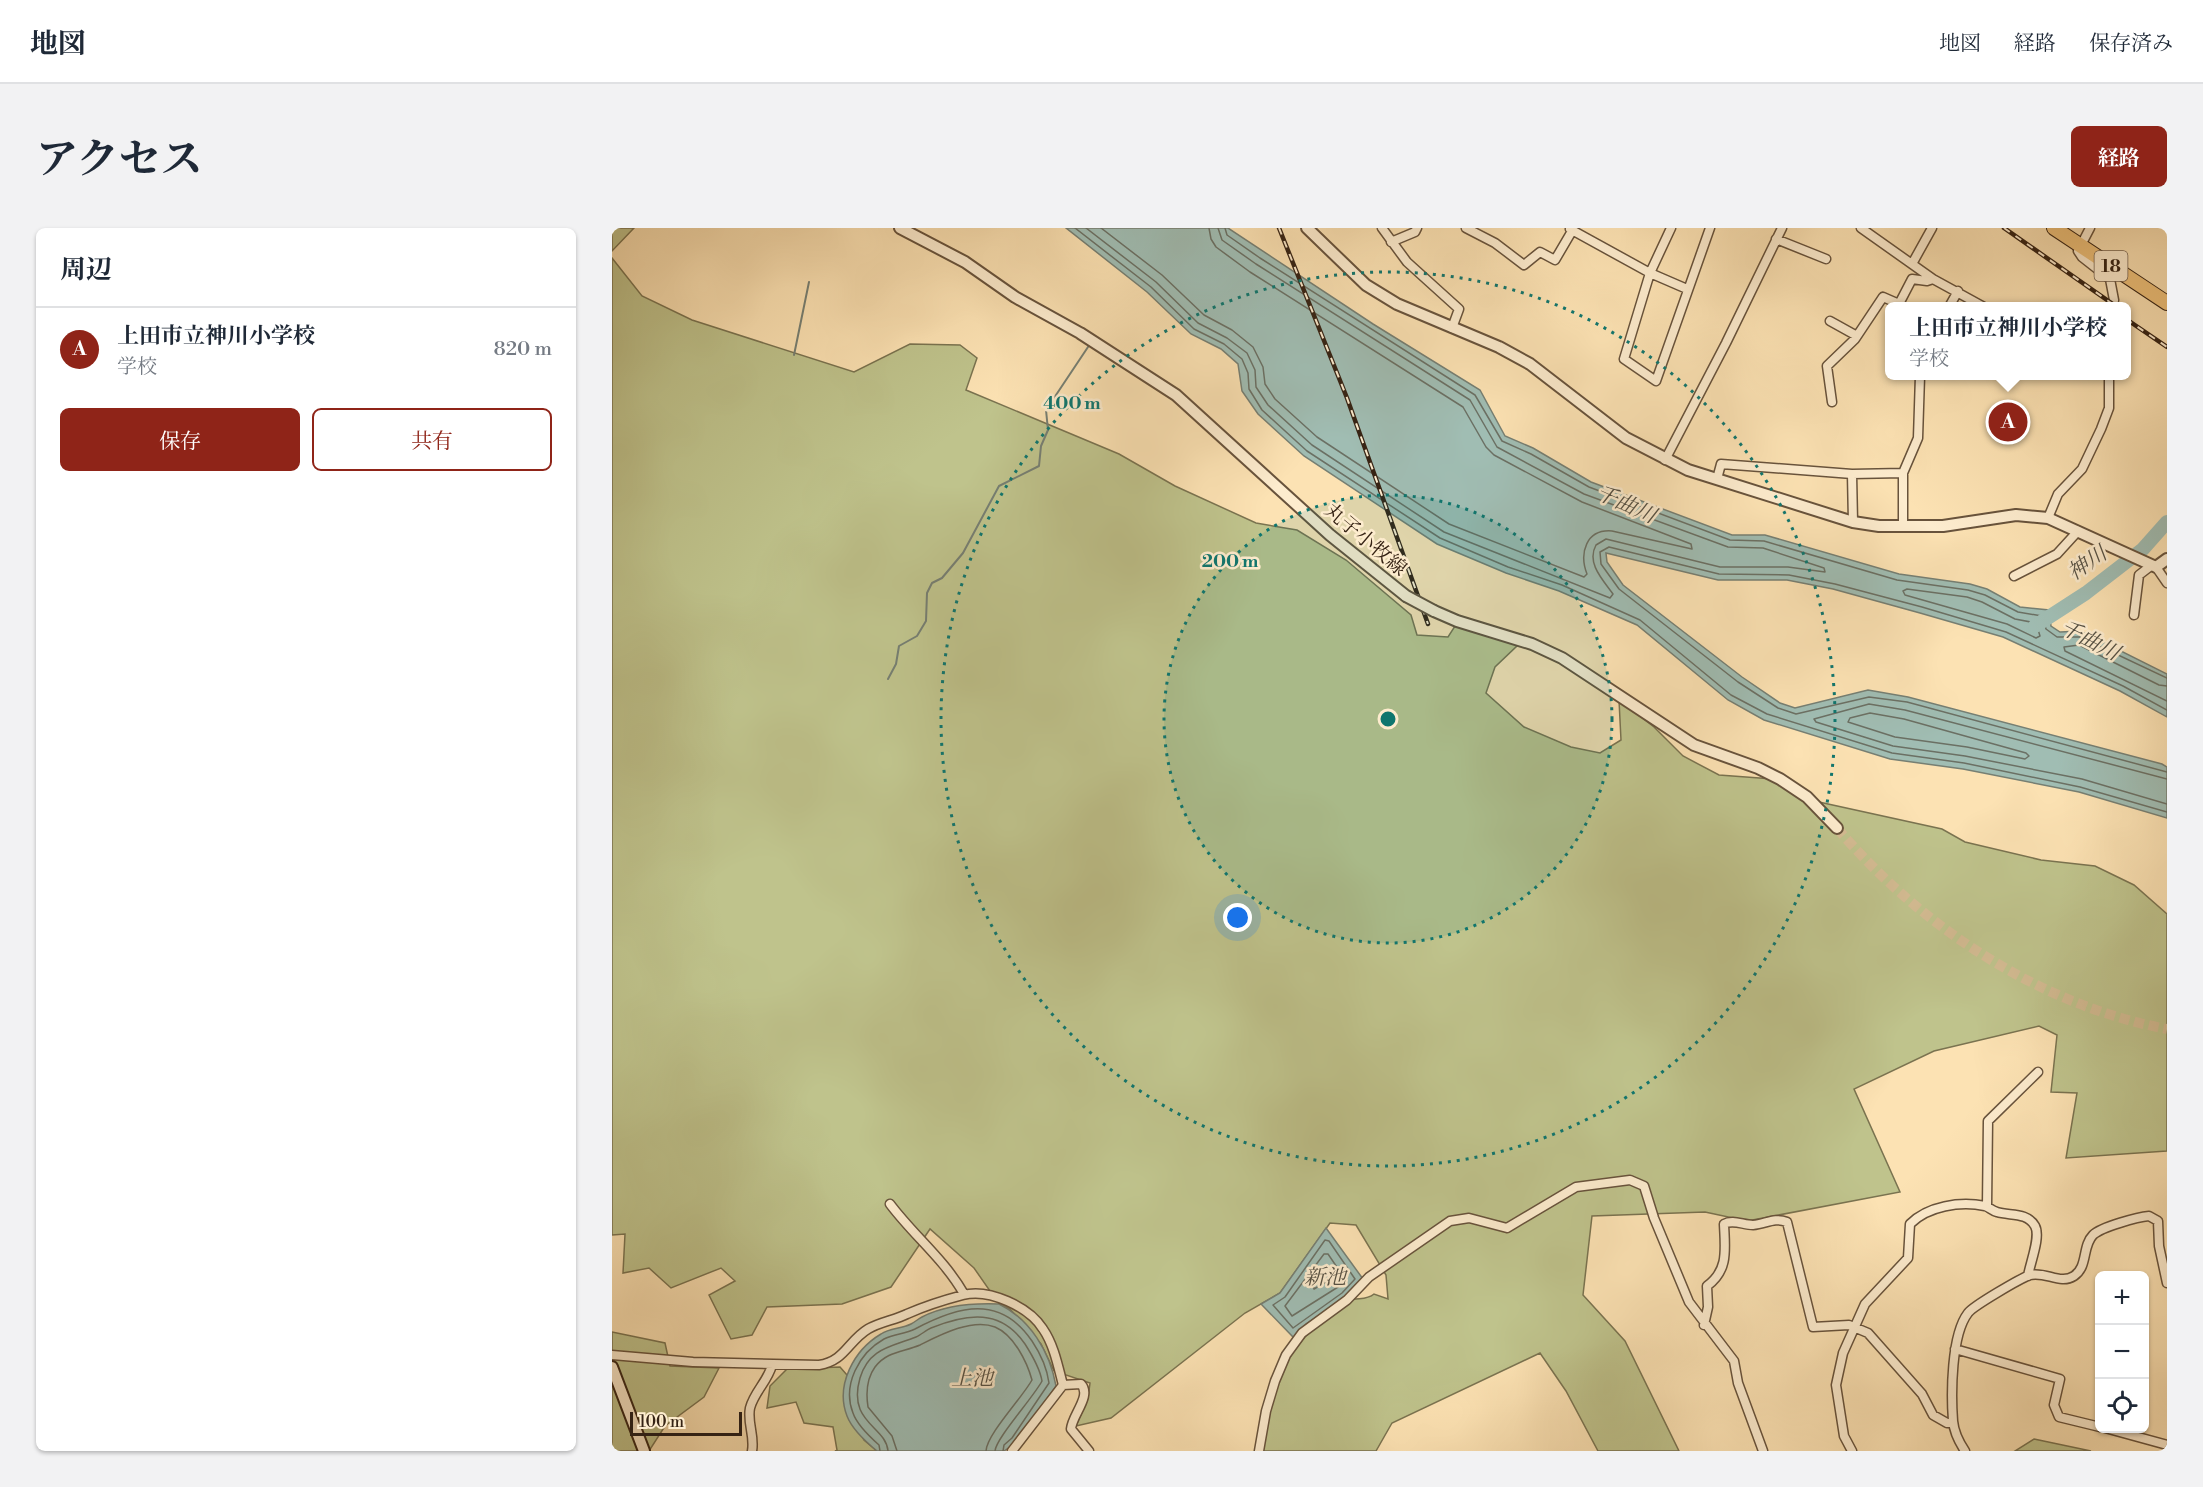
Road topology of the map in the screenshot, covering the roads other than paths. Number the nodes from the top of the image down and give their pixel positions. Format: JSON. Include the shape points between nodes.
{"nodes":[{"id":1,"x":900,"y":228,"type":"edge"},
{"id":2,"x":1307,"y":228,"type":"edge"},
{"id":3,"x":1382,"y":228,"type":"edge"},
{"id":4,"x":1418,"y":228,"type":"edge"},
{"id":5,"x":1466,"y":228,"type":"edge"},
{"id":6,"x":1671,"y":228,"type":"edge"},
{"id":7,"x":1710,"y":228,"type":"edge"},
{"id":8,"x":1782,"y":228,"type":"edge"},
{"id":9,"x":1861,"y":228,"type":"edge"},
{"id":10,"x":1932,"y":228,"type":"edge"},
{"id":11,"x":2054,"y":228,"type":"edge"},
{"id":12,"x":2090,"y":228,"type":"edge"},
{"id":13,"x":1570,"y":229,"type":"edge"},
{"id":14,"x":1776,"y":239,"type":"junction"},
{"id":15,"x":1391,"y":242,"type":"junction"},
{"id":16,"x":2080,"y":246,"type":"junction"},
{"id":17,"x":1826,"y":259,"type":"dead end"},
{"id":18,"x":1912,"y":264,"type":"junction"},
{"id":19,"x":1650,"y":273,"type":"junction"},
{"id":20,"x":1934,"y":279,"type":"junction"},
{"id":21,"x":1686,"y":289,"type":"junction"},
{"id":22,"x":1958,"y":291,"type":"junction"},
{"id":23,"x":2114,"y":300,"type":"dead end"},
{"id":24,"x":1894,"y":302,"type":"edge"},
{"id":25,"x":1900,"y":302,"type":"edge"},
{"id":26,"x":1951,"y":302,"type":"edge"},
{"id":27,"x":1977,"y":302,"type":"edge"},
{"id":28,"x":2167,"y":303,"type":"edge"},
{"id":29,"x":1830,"y":321,"type":"dead end"},
{"id":30,"x":1452,"y":328,"type":"junction"},
{"id":31,"x":1857,"y":336,"type":"junction"},
{"id":32,"x":1920,"y":380,"type":"edge"},
{"id":33,"x":2109,"y":380,"type":"edge"},
{"id":34,"x":1832,"y":402,"type":"dead end"},
{"id":35,"x":1665,"y":460,"type":"junction"},
{"id":36,"x":1903,"y":473,"type":"junction"},
{"id":37,"x":1852,"y":474,"type":"junction"},
{"id":38,"x":1717,"y":479,"type":"junction"},
{"id":39,"x":2048,"y":518,"type":"junction"},
{"id":40,"x":1853,"y":522,"type":"junction"},
{"id":41,"x":1903,"y":527,"type":"junction"},
{"id":42,"x":2078,"y":531,"type":"junction"},
{"id":43,"x":2167,"y":558,"type":"edge"},
{"id":44,"x":2154,"y":566,"type":"junction"},
{"id":45,"x":2014,"y":576,"type":"dead end"},
{"id":46,"x":2167,"y":583,"type":"edge"},
{"id":47,"x":2134,"y":615,"type":"dead end"},
{"id":48,"x":1837,"y":828,"type":"tunnel mouth"},
{"id":49,"x":2038,"y":1072,"type":"dead end"},
{"id":50,"x":890,"y":1204,"type":"dead end"},
{"id":51,"x":1987,"y":1206,"type":"junction"},
{"id":52,"x":2028,"y":1276,"type":"junction"},
{"id":53,"x":2167,"y":1283,"type":"edge"},
{"id":54,"x":964,"y":1294,"type":"junction"},
{"id":55,"x":1704,"y":1325,"type":"junction"},
{"id":56,"x":1854,"y":1327,"type":"junction"},
{"id":57,"x":1955,"y":1349,"type":"junction"},
{"id":58,"x":612,"y":1355,"type":"edge"},
{"id":59,"x":772,"y":1365,"type":"junction"},
{"id":60,"x":612,"y":1367,"type":"edge"},
{"id":61,"x":1063,"y":1385,"type":"junction"},
{"id":62,"x":1953,"y":1423,"type":"junction"},
{"id":63,"x":2095,"y":1426,"type":"edge"},
{"id":64,"x":2123,"y":1433,"type":"edge"},
{"id":65,"x":2167,"y":1445,"type":"edge"},
{"id":66,"x":644,"y":1451,"type":"edge"},
{"id":67,"x":752,"y":1451,"type":"edge"},
{"id":68,"x":1012,"y":1451,"type":"edge"},
{"id":69,"x":1089,"y":1451,"type":"edge"},
{"id":70,"x":1259,"y":1451,"type":"edge"},
{"id":71,"x":1763,"y":1451,"type":"edge"},
{"id":72,"x":1852,"y":1451,"type":"edge"},
{"id":73,"x":1965,"y":1451,"type":"edge"}],
"edges":[{"from":1,"to":48,"type":"street","name":"丸子小牧線","bridge":true,"via":[[951,254],[1168,390],[1202,416],[1330,535],[1406,596],[1457,621],[1532,644],[1562,658],[1694,745],[1780,779],[1807,797]]},
{"from":2,"to":30,"type":"street","via":[[1366,285],[1397,304]]},
{"from":3,"to":15,"type":"street"},
{"from":4,"to":15,"type":"street"},
{"from":5,"to":13,"type":"street","via":[[1524,265],[1540,252],[1555,260]]},
{"from":6,"to":19,"type":"street"},
{"from":7,"to":21,"type":"street"},
{"from":8,"to":14,"type":"street"},
{"from":9,"to":18,"type":"street"},
{"from":10,"to":18,"type":"street"},
{"from":11,"to":16,"type":"highway","number":"18"},
{"from":12,"to":16,"type":"street"},
{"from":13,"to":19,"type":"street"},
{"from":14,"to":17,"type":"street"},
{"from":14,"to":35,"type":"street"},
{"from":15,"to":30,"type":"street","via":[[1407,262],[1459,309]]},
{"from":16,"to":23,"type":"street","via":[[2082,257],[2110,279]]},
{"from":16,"to":28,"type":"highway","number":"18"},
{"from":18,"to":20,"type":"street"},
{"from":19,"to":21,"type":"street"},
{"from":19,"to":21,"type":"street","via":[[1624,358],[1656,381]]},
{"from":20,"to":22,"type":"street"},
{"from":20,"to":25,"type":"street","via":[[1912,279]]},
{"from":22,"to":26,"type":"street"},
{"from":22,"to":27,"type":"street"},
{"from":24,"to":31,"type":"street","via":[[1883,297]]},
{"from":29,"to":31,"type":"street"},
{"from":30,"to":35,"type":"street","via":[[1530,364],[1626,438]]},
{"from":31,"to":34,"type":"street","via":[[1827,366]]},
{"from":32,"to":36,"type":"street","via":[[1918,438]]},
{"from":33,"to":39,"type":"street","via":[[2109,408],[2101,429],[2082,470],[2058,494]]},
{"from":35,"to":38,"type":"street"},
{"from":36,"to":37,"type":"street"},
{"from":36,"to":41,"type":"street"},
{"from":37,"to":38,"type":"street","via":[[1721,464]]},
{"from":37,"to":40,"type":"street"},
{"from":38,"to":40,"type":"street"},
{"from":39,"to":41,"type":"street","via":[[2016,515],[1943,526]]},
{"from":39,"to":42,"type":"street"},
{"from":40,"to":41,"type":"street"},
{"from":42,"to":44,"type":"street"},
{"from":42,"to":45,"type":"street","via":[[2056,554]]},
{"from":43,"to":44,"type":"street"},
{"from":44,"to":46,"type":"street"},
{"from":44,"to":47,"type":"street","via":[[2139,575]]},
{"from":49,"to":51,"type":"street","via":[[1988,1121]]},
{"from":50,"to":54,"type":"street","via":[[910,1230],[941,1259]]},
{"from":51,"to":52,"type":"street","via":[[1994,1212],[2020,1215],[2036,1228]]},
{"from":51,"to":56,"type":"street","via":[[1957,1204],[1920,1214],[1910,1224],[1908,1258],[1865,1304]]},
{"from":52,"to":53,"type":"street","via":[[2066,1280],[2073,1277],[2079,1272],[2093,1235],[2149,1216],[2158,1221]]},
{"from":52,"to":57,"type":"street","via":[[1967,1313]]},
{"from":54,"to":59,"type":"street","via":[[870,1328],[832,1363]]},
{"from":54,"to":61,"type":"street","via":[[992,1297],[1030,1315],[1048,1336]]},
{"from":55,"to":56,"type":"street","via":[[1707,1286],[1723,1270],[1725,1262],[1724,1224],[1754,1225],[1779,1219],[1786,1222],[1813,1327]]},
{"from":55,"to":70,"type":"street","via":[[1689,1302],[1644,1186],[1638,1182],[1576,1187],[1507,1228],[1469,1218],[1450,1221],[1370,1277],[1292,1345],[1275,1381]]},
{"from":55,"to":71,"type":"street","via":[[1734,1361]]},
{"from":56,"to":62,"type":"street","via":[[1868,1333],[1922,1394],[1933,1415]]},
{"from":56,"to":72,"type":"street","via":[[1836,1384],[1844,1436]]},
{"from":57,"to":62,"type":"street"},
{"from":57,"to":63,"type":"street","via":[[2060,1378],[2054,1405],[2059,1416]]},
{"from":58,"to":59,"type":"street"},
{"from":59,"to":67,"type":"street","via":[[770,1376],[750,1409]]},
{"from":60,"to":66,"type":"street"},
{"from":61,"to":68,"type":"street"},
{"from":61,"to":69,"type":"street","via":[[1081,1384],[1085,1388],[1071,1429]]},
{"from":62,"to":73,"type":"street"},
{"from":64,"to":65,"type":"street"}]}
